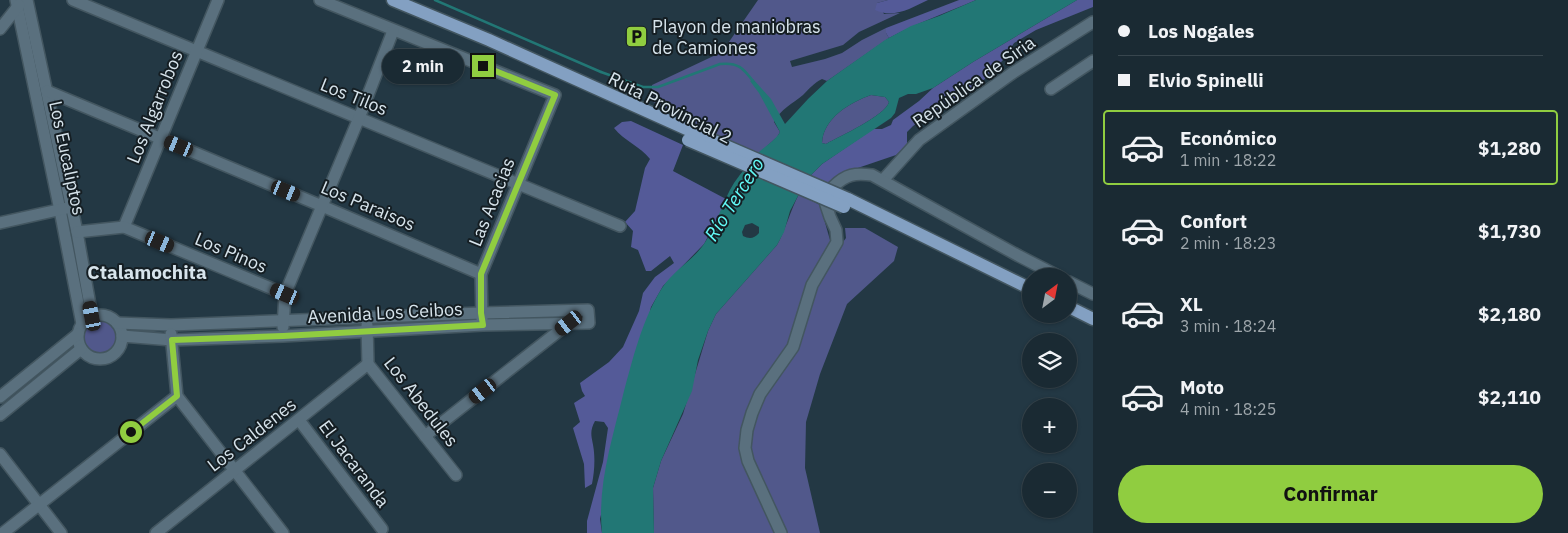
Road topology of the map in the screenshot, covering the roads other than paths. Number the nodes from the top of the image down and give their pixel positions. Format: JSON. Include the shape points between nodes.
{"nodes":[{"id":1,"x":28,"y":0,"type":"edge"},
{"id":2,"x":73,"y":0,"type":"edge"},
{"id":3,"x":218,"y":0,"type":"edge"},
{"id":4,"x":320,"y":0,"type":"edge"},
{"id":5,"x":394,"y":0,"type":"edge"},
{"id":6,"x":19,"y":3,"type":"edge"},
{"id":7,"x":1093,"y":22,"type":"edge"},
{"id":8,"x":1,"y":27,"type":"edge"},
{"id":9,"x":394,"y":30,"type":"junction"},
{"id":10,"x":197,"y":51,"type":"junction"},
{"id":11,"x":1093,"y":62,"type":"edge"},
{"id":12,"x":1051,"y":90,"type":"dead end"},
{"id":13,"x":46,"y":91,"type":"junction"},
{"id":14,"x":359,"y":118,"type":"junction"},
{"id":15,"x":161,"y":139,"type":"junction"},
{"id":16,"x":884,"y":180,"type":"junction"},
{"id":17,"x":519,"y":183,"type":"junction"},
{"id":18,"x":833,"y":187,"type":"dead end"},
{"id":19,"x":826,"y":205,"type":"dead end"},
{"id":20,"x":322,"y":206,"type":"junction"},
{"id":21,"x":66,"y":208,"type":"junction"},
{"id":22,"x":0,"y":223,"type":"edge"},
{"id":23,"x":620,"y":226,"type":"dead end"},
{"id":24,"x":124,"y":227,"type":"junction"},
{"id":25,"x":77,"y":232,"type":"junction"},
{"id":26,"x":1042,"y":268,"type":"edge"},
{"id":27,"x":481,"y":274,"type":"junction"},
{"id":28,"x":1022,"y":285,"type":"edge"},
{"id":29,"x":1078,"y":286,"type":"edge"},
{"id":30,"x":285,"y":294,"type":"junction"},
{"id":31,"x":1093,"y":294,"type":"edge"},
{"id":32,"x":1078,"y":312,"type":"edge"},
{"id":33,"x":481,"y":313,"type":"junction"},
{"id":34,"x":92,"y":316,"type":"junction"},
{"id":35,"x":366,"y":318,"type":"junction"},
{"id":36,"x":1093,"y":319,"type":"edge"},
{"id":37,"x":283,"y":321,"type":"junction"},
{"id":38,"x":117,"y":323,"type":"junction"},
{"id":39,"x":569,"y":323,"type":"junction"},
{"id":40,"x":171,"y":325,"type":"junction"},
{"id":41,"x":483,"y":325,"type":"junction"},
{"id":42,"x":80,"y":329,"type":"junction"},
{"id":43,"x":367,"y":332,"type":"junction"},
{"id":44,"x":122,"y":336,"type":"junction"},
{"id":45,"x":283,"y":336,"type":"junction"},
{"id":46,"x":172,"y":340,"type":"junction"},
{"id":47,"x":81,"y":349,"type":"junction"},
{"id":48,"x":368,"y":364,"type":"junction"},
{"id":49,"x":177,"y":396,"type":"junction"},
{"id":50,"x":0,"y":397,"type":"edge"},
{"id":51,"x":0,"y":415,"type":"edge"},
{"id":52,"x":299,"y":420,"type":"junction"},
{"id":53,"x":425,"y":436,"type":"junction"},
{"id":54,"x":0,"y":454,"type":"edge"},
{"id":55,"x":235,"y":471,"type":"junction"},
{"id":56,"x":456,"y":475,"type":"dead end"},
{"id":57,"x":38,"y":504,"type":"junction"},
{"id":58,"x":382,"y":529,"type":"dead end"},
{"id":59,"x":3,"y":533,"type":"edge"},
{"id":60,"x":61,"y":533,"type":"edge"},
{"id":61,"x":156,"y":533,"type":"edge"},
{"id":62,"x":283,"y":533,"type":"edge"},
{"id":63,"x":781,"y":533,"type":"edge"}],
"edges":[{"from":1,"to":13,"type":"street","name":"Los Eucaliptos"},
{"from":2,"to":10,"type":"street","name":"Los Tilos"},
{"from":3,"to":10,"type":"street","name":"Los Algarrobos"},
{"from":4,"to":9,"type":"street"},
{"from":5,"to":28,"type":"main road","name":"Ruta Provincial 2","bridge":true,"via":[[580,80],[690,135],[912,231]]},
{"from":6,"to":8,"type":"street"},
{"from":6,"to":21,"type":"street","name":"Los Eucaliptos"},
{"from":7,"to":16,"type":"street","name":"República de Siria","via":[[1011,74],[919,140]]},
{"from":9,"to":14,"type":"street"},
{"from":9,"to":17,"type":"street","name":"Las Acacias","via":[[555,95]]},
{"from":10,"to":14,"type":"street","name":"Los Tilos"},
{"from":10,"to":15,"type":"street","name":"Los Algarrobos"},
{"from":11,"to":12,"type":"street"},
{"from":13,"to":15,"type":"street","name":"Los Paraisos"},
{"from":13,"to":21,"type":"street","name":"Los Eucaliptos"},
{"from":14,"to":17,"type":"street","name":"Los Tilos"},
{"from":14,"to":20,"type":"street"},
{"from":15,"to":20,"type":"street","name":"Los Paraisos"},
{"from":15,"to":24,"type":"street","name":"Los Algarrobos"},
{"from":16,"to":18,"type":"street","via":[[859,173],[843,178]]},
{"from":16,"to":26,"type":"street"},
{"from":17,"to":23,"type":"street","name":"Los Tilos"},
{"from":17,"to":27,"type":"street","name":"Las Acacias"},
{"from":19,"to":63,"type":"street","via":[[837,242],[812,285],[793,346],[760,394],[747,430],[745,448],[748,461]]},
{"from":20,"to":27,"type":"street","name":"Los Paraisos"},
{"from":20,"to":30,"type":"street"},
{"from":21,"to":22,"type":"street"},
{"from":21,"to":25,"type":"street","name":"Los Eucaliptos"},
{"from":21,"to":42,"type":"street","name":"Los Eucaliptos"},
{"from":24,"to":25,"type":"street","name":"Los Pinos"},
{"from":24,"to":30,"type":"street","name":"Los Pinos"},
{"from":25,"to":34,"type":"street","name":"Los Eucaliptos"},
{"from":27,"to":33,"type":"street","name":"Las Acacias"},
{"from":29,"to":31,"type":"street"},
{"from":30,"to":37,"type":"street"},
{"from":32,"to":36,"type":"main road"},
{"from":33,"to":35,"type":"street","name":"Avenida Los Ceibos"},
{"from":33,"to":39,"type":"street","name":"Avenida Los Ceibos","via":[[588,310],[589,323]]},
{"from":33,"to":41,"type":"street","name":"Las Acacias"},
{"from":34,"to":38,"type":"street","via":[[106,316]]},
{"from":34,"to":42,"type":"street"},
{"from":35,"to":37,"type":"street","name":"Avenida Los Ceibos"},
{"from":35,"to":43,"type":"street","name":"Los Abedules"},
{"from":37,"to":40,"type":"street","name":"Avenida Los Ceibos"},
{"from":37,"to":45,"type":"street"},
{"from":38,"to":40,"type":"street","name":"Avenida Los Ceibos"},
{"from":38,"to":44,"type":"street"},
{"from":39,"to":41,"type":"street","name":"Avenida Los Ceibos"},
{"from":39,"to":53,"type":"street"},
{"from":40,"to":46,"type":"street"},
{"from":41,"to":43,"type":"street","name":"Avenida Los Ceibos"},
{"from":42,"to":47,"type":"street"},
{"from":42,"to":50,"type":"street"},
{"from":43,"to":45,"type":"street","name":"Avenida Los Ceibos"},
{"from":43,"to":48,"type":"street","name":"Los Abedules"},
{"from":44,"to":46,"type":"street","name":"Avenida Los Ceibos"},
{"from":44,"to":47,"type":"street","via":[[119,348],[104,359],[91,358]]},
{"from":45,"to":46,"type":"street","name":"Avenida Los Ceibos"},
{"from":46,"to":49,"type":"street"},
{"from":47,"to":51,"type":"street"},
{"from":48,"to":52,"type":"street","name":"Los Caldenes"},
{"from":48,"to":53,"type":"street","name":"Los Abedules"},
{"from":49,"to":55,"type":"street"},
{"from":49,"to":57,"type":"street"},
{"from":52,"to":55,"type":"street","name":"Los Caldenes"},
{"from":52,"to":58,"type":"street","name":"El Jacaranda"},
{"from":53,"to":56,"type":"street","name":"Los Abedules"},
{"from":54,"to":57,"type":"street"},
{"from":55,"to":61,"type":"street","name":"Los Caldenes"},
{"from":55,"to":62,"type":"street"},
{"from":57,"to":59,"type":"street"},
{"from":57,"to":60,"type":"street"}]}
